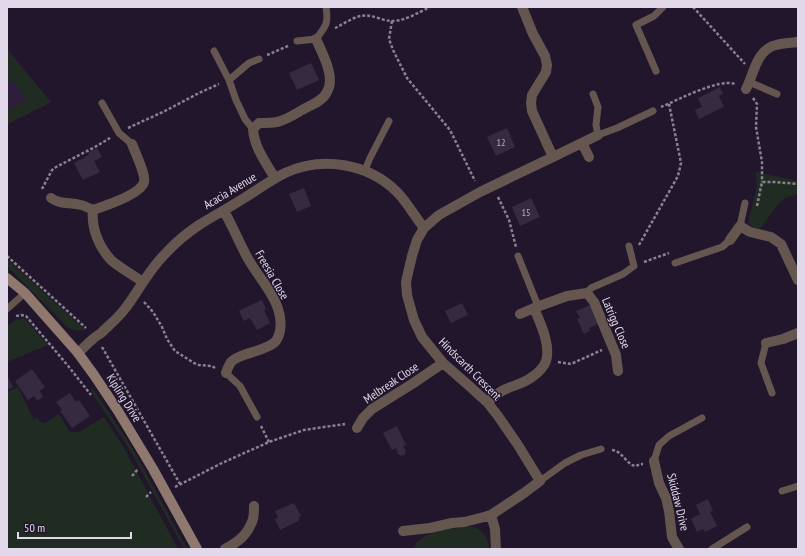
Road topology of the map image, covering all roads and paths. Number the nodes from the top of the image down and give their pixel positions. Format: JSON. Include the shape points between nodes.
{"nodes":[{"id":1,"x":326,"y":7,"type":"edge"},
{"id":2,"x":430,"y":7,"type":"edge"},
{"id":3,"x":522,"y":7,"type":"edge"},
{"id":4,"x":663,"y":7,"type":"edge"},
{"id":5,"x":693,"y":7,"type":"edge"},
{"id":6,"x":392,"y":21,"type":"junction"},
{"id":7,"x":316,"y":39,"type":"junction"},
{"id":8,"x":297,"y":41,"type":"joint"},
{"id":9,"x":798,"y":42,"type":"edge"},
{"id":10,"x":214,"y":52,"type":"dead end"},
{"id":11,"x":259,"y":59,"type":"joint"},
{"id":12,"x":753,"y":70,"type":"junction"},
{"id":13,"x":656,"y":71,"type":"dead end"},
{"id":14,"x":229,"y":80,"type":"junction"},
{"id":15,"x":748,"y":85,"type":"junction"},
{"id":16,"x":593,"y":94,"type":"dead end"},
{"id":17,"x":777,"y":94,"type":"dead end"},
{"id":18,"x":102,"y":103,"type":"dead end"},
{"id":19,"x":669,"y":104,"type":"junction"},
{"id":20,"x":653,"y":111,"type":"joint"},
{"id":21,"x":389,"y":121,"type":"dead end"},
{"id":22,"x":253,"y":129,"type":"junction"},
{"id":23,"x":598,"y":135,"type":"junction"},
{"id":24,"x":582,"y":143,"type":"junction"},
{"id":25,"x":132,"y":144,"type":"joint"},
{"id":26,"x":553,"y":157,"type":"junction"},
{"id":27,"x":589,"y":157,"type":"dead end"},
{"id":28,"x":365,"y":170,"type":"junction"},
{"id":29,"x":275,"y":178,"type":"junction"},
{"id":30,"x":762,"y":182,"type":"junction"},
{"id":31,"x":798,"y":184,"type":"edge"},
{"id":32,"x":493,"y":186,"type":"junction"},
{"id":33,"x":480,"y":192,"type":"junction"},
{"id":34,"x":51,"y":198,"type":"dead end"},
{"id":35,"x":745,"y":202,"type":"dead end"},
{"id":36,"x":93,"y":210,"type":"junction"},
{"id":37,"x":224,"y":211,"type":"junction"},
{"id":38,"x":756,"y":211,"type":"dead end"},
{"id":39,"x":740,"y":226,"type":"junction"},
{"id":40,"x":424,"y":228,"type":"junction"},
{"id":41,"x":730,"y":240,"type":"joint"},
{"id":42,"x":630,"y":246,"type":"dead end"},
{"id":43,"x":7,"y":256,"type":"edge"},
{"id":44,"x":518,"y":256,"type":"joint"},
{"id":45,"x":675,"y":263,"type":"dead end"},
{"id":46,"x":634,"y":266,"type":"junction"},
{"id":47,"x":7,"y":278,"type":"edge"},
{"id":48,"x":798,"y":280,"type":"edge"},
{"id":49,"x":143,"y":282,"type":"junction"},
{"id":50,"x":25,"y":293,"type":"junction"},
{"id":51,"x":135,"y":293,"type":"junction"},
{"id":52,"x":587,"y":293,"type":"junction"},
{"id":53,"x":536,"y":307,"type":"junction"},
{"id":54,"x":7,"y":309,"type":"edge"},
{"id":55,"x":520,"y":314,"type":"dead end"},
{"id":56,"x":13,"y":316,"type":"dead end"},
{"id":57,"x":798,"y":333,"type":"edge"},
{"id":58,"x":96,"y":336,"type":"junction"},
{"id":59,"x":766,"y":343,"type":"joint"},
{"id":60,"x":612,"y":345,"type":"junction"},
{"id":61,"x":78,"y":353,"type":"junction"},
{"id":62,"x":546,"y":361,"type":"junction"},
{"id":63,"x":443,"y":363,"type":"junction"},
{"id":64,"x":618,"y":371,"type":"dead end"},
{"id":65,"x":226,"y":373,"type":"junction"},
{"id":66,"x":772,"y":393,"type":"dead end"},
{"id":67,"x":92,"y":396,"type":"dead end"},
{"id":68,"x":487,"y":402,"type":"junction"},
{"id":69,"x":257,"y":417,"type":"joint"},
{"id":70,"x":702,"y":418,"type":"dead end"},
{"id":71,"x":357,"y":428,"type":"joint"},
{"id":72,"x":269,"y":442,"type":"junction"},
{"id":73,"x":601,"y":449,"type":"joint"},
{"id":74,"x":654,"y":461,"type":"junction"},
{"id":75,"x":135,"y":463,"type":"dead end"},
{"id":76,"x":132,"y":476,"type":"dead end"},
{"id":77,"x":540,"y":481,"type":"junction"},
{"id":78,"x":180,"y":484,"type":"junction"},
{"id":79,"x":798,"y":486,"type":"edge"},
{"id":80,"x":782,"y":491,"type":"dead end"},
{"id":81,"x":151,"y":492,"type":"dead end"},
{"id":82,"x":166,"y":492,"type":"junction"},
{"id":83,"x":146,"y":497,"type":"dead end"},
{"id":84,"x":254,"y":506,"type":"dead end"},
{"id":85,"x":491,"y":515,"type":"junction"},
{"id":86,"x":747,"y":527,"type":"dead end"},
{"id":87,"x":403,"y":531,"type":"dead end"},
{"id":88,"x":197,"y":549,"type":"edge"},
{"id":89,"x":225,"y":549,"type":"edge"},
{"id":90,"x":496,"y":549,"type":"edge"},
{"id":91,"x":680,"y":549,"type":"edge"},
{"id":92,"x":712,"y":549,"type":"edge"}],
"edges":[{"from":1,"to":7,"type":"lane","via":[[327,21]]},
{"from":2,"to":6,"type":"path","via":[[412,16]]},
{"from":3,"to":26,"type":"street","via":[[547,65],[546,72],[532,95],[531,103],[532,111]]},
{"from":4,"to":13,"type":"lane","via":[[654,16],[636,25]]},
{"from":5,"to":12,"type":"path"},
{"from":6,"to":7,"type":"path","via":[[368,15],[360,16]]},
{"from":6,"to":33,"type":"path","via":[[389,39],[406,78],[450,130]]},
{"from":7,"to":8,"type":"lane"},
{"from":7,"to":22,"type":"street","via":[[330,78],[327,93],[287,119],[259,123]]},
{"from":8,"to":11,"type":"path"},
{"from":9,"to":12,"type":"street","via":[[774,45],[765,50]]},
{"from":10,"to":14,"type":"lane"},
{"from":11,"to":14,"type":"lane","via":[[249,63]]},
{"from":12,"to":15,"type":"street"},
{"from":14,"to":22,"type":"lane","via":[[245,119]]},
{"from":15,"to":17,"type":"lane"},
{"from":15,"to":19,"type":"path","via":[[730,82],[711,86]]},
{"from":15,"to":30,"type":"path","via":[[757,104],[756,127],[762,162]]},
{"from":16,"to":23,"type":"lane","via":[[598,107]]},
{"from":18,"to":25,"type":"lane","via":[[119,133]]},
{"from":19,"to":20,"type":"path"},
{"from":19,"to":46,"type":"path","via":[[681,163],[678,176],[635,252]]},
{"from":20,"to":23,"type":"lane"},
{"from":21,"to":28,"type":"lane"},
{"from":22,"to":29,"type":"street","via":[[256,145]]},
{"from":23,"to":24,"type":"street","name":"Hindscarth Crescent"},
{"from":24,"to":26,"type":"street","name":"Hindscarth Crescent"},
{"from":24,"to":27,"type":"street"},
{"from":25,"to":36,"type":"street","via":[[140,161],[144,183],[134,193]]},
{"from":26,"to":32,"type":"street","name":"Hindscarth Crescent"},
{"from":28,"to":29,"type":"street","name":"Acacia Avenue","via":[[340,164],[312,164]]},
{"from":28,"to":40,"type":"street","name":"Acacia Avenue","via":[[398,193]]},
{"from":29,"to":37,"type":"street","name":"Acacia Avenue"},
{"from":30,"to":31,"type":"path"},
{"from":30,"to":38,"type":"path"},
{"from":32,"to":33,"type":"street","name":"Hindscarth Crescent"},
{"from":32,"to":44,"type":"path","via":[[509,220]]},
{"from":33,"to":40,"type":"street","name":"Hindscarth Crescent","via":[[439,215]]},
{"from":34,"to":36,"type":"street","via":[[56,202],[80,205]]},
{"from":35,"to":39,"type":"lane"},
{"from":36,"to":49,"type":"street","via":[[97,238],[106,253]]},
{"from":37,"to":49,"type":"street","name":"Acacia Avenue","via":[[199,225],[175,244]]},
{"from":37,"to":65,"type":"street","name":"Freesia Close","via":[[246,256],[274,299],[281,326],[277,341],[231,362]]},
{"from":39,"to":41,"type":"street"},
{"from":39,"to":48,"type":"street","via":[[750,232],[771,237],[781,244]]},
{"from":40,"to":63,"type":"street","name":"Hindscarth Crescent","via":[[417,240],[409,267],[407,296],[422,337]]},
{"from":41,"to":45,"type":"lane","via":[[722,247]]},
{"from":42,"to":46,"type":"lane"},
{"from":43,"to":58,"type":"path"},
{"from":44,"to":53,"type":"lane"},
{"from":46,"to":52,"type":"lane","via":[[623,274],[591,288]]},
{"from":47,"to":50,"type":"street","name":"Kipling Drive"},
{"from":49,"to":51,"type":"street","name":"Acacia Avenue"},
{"from":50,"to":54,"type":"lane"},
{"from":50,"to":61,"type":"street","name":"Kipling Drive"},
{"from":51,"to":58,"type":"street","name":"Acacia Avenue","via":[[116,318]]},
{"from":51,"to":65,"type":"path","via":[[153,312],[175,351],[194,363],[212,366]]},
{"from":52,"to":53,"type":"street","name":"Latrigg Close","via":[[567,296]]},
{"from":52,"to":60,"type":"street","name":"Latrigg Close","via":[[594,302]]},
{"from":53,"to":55,"type":"street","name":"Latrigg Close"},
{"from":53,"to":62,"type":"street","via":[[547,349]]},
{"from":56,"to":67,"type":"path","via":[[26,316]]},
{"from":57,"to":59,"type":"street"},
{"from":58,"to":61,"type":"street","name":"Acacia Avenue"},
{"from":58,"to":78,"type":"path"},
{"from":59,"to":66,"type":"lane","via":[[761,363]]},
{"from":60,"to":62,"type":"path","via":[[571,364]]},
{"from":60,"to":64,"type":"street","name":"Latrigg Close"},
{"from":61,"to":82,"type":"street","name":"Kipling Drive","via":[[118,411]]},
{"from":62,"to":68,"type":"street","via":[[540,371],[531,378],[502,391]]},
{"from":63,"to":68,"type":"street","name":"Hindscarth Crescent"},
{"from":63,"to":71,"type":"street","name":"Melbreak Close","via":[[372,409]]},
{"from":65,"to":69,"type":"lane","via":[[240,386]]},
{"from":68,"to":77,"type":"street","name":"Hindscarth Crescent"},
{"from":69,"to":72,"type":"path"},
{"from":70,"to":74,"type":"lane","via":[[669,436],[659,445]]},
{"from":71,"to":72,"type":"path","via":[[345,424],[304,430]]},
{"from":72,"to":78,"type":"path"},
{"from":73,"to":74,"type":"path","via":[[615,450],[635,466]]},
{"from":73,"to":77,"type":"lane","via":[[565,463]]},
{"from":74,"to":91,"type":"street","name":"Skiddaw Drive","via":[[659,483],[666,498],[672,537]]},
{"from":75,"to":76,"type":"path","via":[[138,469]]},
{"from":77,"to":85,"type":"street"},
{"from":78,"to":82,"type":"path"},
{"from":79,"to":80,"type":"lane"},
{"from":81,"to":83,"type":"path"},
{"from":82,"to":88,"type":"street","name":"Kipling Drive"},
{"from":84,"to":89,"type":"street","via":[[253,518],[243,538]]},
{"from":85,"to":87,"type":"street"},
{"from":85,"to":90,"type":"street"},
{"from":86,"to":92,"type":"lane"}]}
